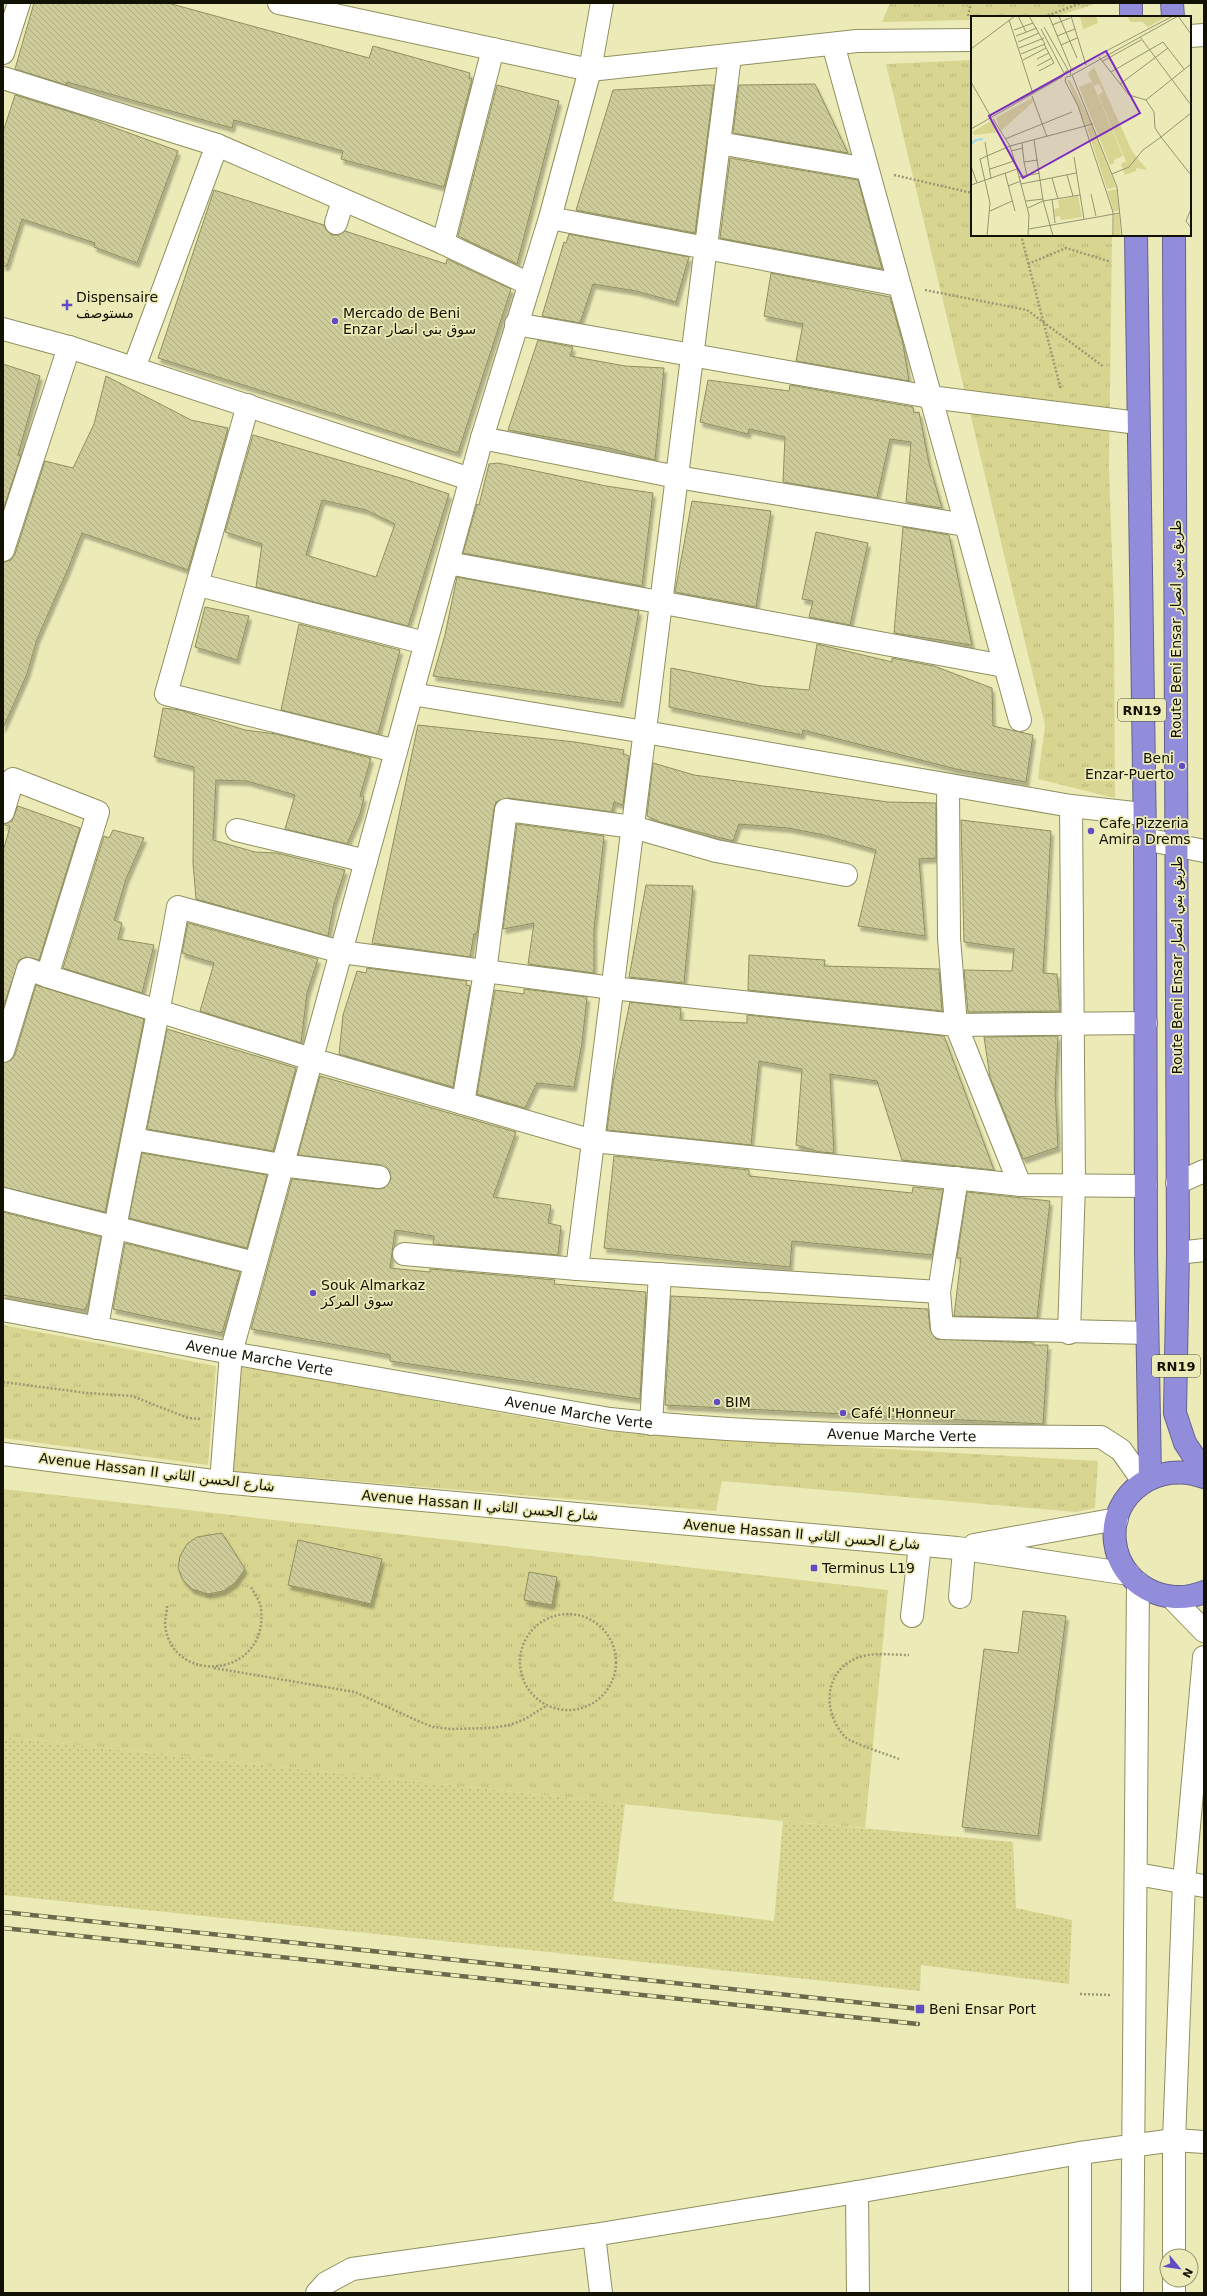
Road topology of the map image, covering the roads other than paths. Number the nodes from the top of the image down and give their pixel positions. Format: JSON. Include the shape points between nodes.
{"nodes":[{"id":1,"x":18,"y":3,"type":"edge"},
{"id":2,"x":279,"y":3,"type":"edge"},
{"id":3,"x":602,"y":3,"type":"edge"},
{"id":4,"x":1131,"y":3,"type":"edge"},
{"id":5,"x":1172,"y":3,"type":"edge"},
{"id":6,"x":327,"y":8,"type":"edge"},
{"id":7,"x":1131,"y":16,"type":"edge"},
{"id":8,"x":1173,"y":16,"type":"edge"},
{"id":9,"x":1204,"y":35,"type":"edge"},
{"id":10,"x":1191,"y":36,"type":"edge"},
{"id":11,"x":971,"y":40,"type":"edge"},
{"id":12,"x":833,"y":44,"type":"junction"},
{"id":13,"x":493,"y":49,"type":"junction"},
{"id":14,"x":3,"y":53,"type":"edge"},
{"id":15,"x":730,"y":56,"type":"junction"},
{"id":16,"x":590,"y":70,"type":"junction"},
{"id":17,"x":3,"y":78,"type":"edge"},
{"id":18,"x":719,"y":143,"type":"junction"},
{"id":19,"x":217,"y":146,"type":"junction"},
{"id":20,"x":867,"y":169,"type":"junction"},
{"id":21,"x":343,"y":200,"type":"junction"},
{"id":22,"x":550,"y":218,"type":"junction"},
{"id":23,"x":336,"y":223,"type":"dead end"},
{"id":24,"x":1136,"y":236,"type":"edge"},
{"id":25,"x":1174,"y":236,"type":"edge"},
{"id":26,"x":443,"y":242,"type":"junction"},
{"id":27,"x":706,"y":248,"type":"junction"},
{"id":28,"x":529,"y":284,"type":"junction"},
{"id":29,"x":899,"y":285,"type":"junction"},
{"id":30,"x":516,"y":324,"type":"junction"},
{"id":31,"x":3,"y":329,"type":"edge"},
{"id":32,"x":69,"y":347,"type":"junction"},
{"id":33,"x":692,"y":355,"type":"junction"},
{"id":34,"x":134,"y":368,"type":"junction"},
{"id":35,"x":930,"y":398,"type":"junction"},
{"id":36,"x":248,"y":406,"type":"junction"},
{"id":37,"x":1138,"y":423,"type":"junction"},
{"id":38,"x":482,"y":438,"type":"junction"},
{"id":39,"x":677,"y":478,"type":"junction"},
{"id":40,"x":470,"y":479,"type":"junction"},
{"id":41,"x":965,"y":525,"type":"junction"},
{"id":42,"x":3,"y":550,"type":"edge"},
{"id":43,"x":448,"y":563,"type":"junction"},
{"id":44,"x":199,"y":585,"type":"junction"},
{"id":45,"x":661,"y":603,"type":"junction"},
{"id":46,"x":425,"y":643,"type":"junction"},
{"id":47,"x":1004,"y":666,"type":"junction"},
{"id":48,"x":412,"y":694,"type":"junction"},
{"id":49,"x":1020,"y":720,"type":"dead end"},
{"id":50,"x":645,"y":732,"type":"junction"},
{"id":51,"x":396,"y":751,"type":"junction"},
{"id":52,"x":948,"y":786,"type":"junction"},
{"id":53,"x":1071,"y":806,"type":"junction"},
{"id":54,"x":3,"y":812,"type":"edge"},
{"id":55,"x":1143,"y":814,"type":"junction"},
{"id":56,"x":633,"y":828,"type":"junction"},
{"id":57,"x":237,"y":830,"type":"dead end"},
{"id":58,"x":1145,"y":838,"type":"junction"},
{"id":59,"x":1177,"y":845,"type":"junction"},
{"id":60,"x":1204,"y":851,"type":"edge"},
{"id":61,"x":366,"y":861,"type":"junction"},
{"id":62,"x":846,"y":875,"type":"dead end"},
{"id":63,"x":341,"y":952,"type":"junction"},
{"id":64,"x":485,"y":972,"type":"junction"},
{"id":65,"x":47,"y":976,"type":"junction"},
{"id":66,"x":612,"y":988,"type":"junction"},
{"id":67,"x":160,"y":1011,"type":"junction"},
{"id":68,"x":1146,"y":1023,"type":"junction"},
{"id":69,"x":1073,"y":1024,"type":"junction"},
{"id":70,"x":956,"y":1025,"type":"junction"},
{"id":71,"x":3,"y":1051,"type":"edge"},
{"id":72,"x":311,"y":1059,"type":"junction"},
{"id":73,"x":463,"y":1103,"type":"junction"},
{"id":74,"x":133,"y":1139,"type":"junction"},
{"id":75,"x":593,"y":1141,"type":"junction"},
{"id":76,"x":281,"y":1166,"type":"junction"},
{"id":77,"x":1204,"y":1171,"type":"edge"},
{"id":78,"x":379,"y":1177,"type":"dead end"},
{"id":79,"x":957,"y":1178,"type":"junction"},
{"id":80,"x":1177,"y":1184,"type":"junction"},
{"id":81,"x":1020,"y":1185,"type":"junction"},
{"id":82,"x":1074,"y":1185,"type":"junction"},
{"id":83,"x":1146,"y":1186,"type":"junction"},
{"id":84,"x":3,"y":1199,"type":"edge"},
{"id":85,"x":114,"y":1228,"type":"junction"},
{"id":86,"x":1204,"y":1250,"type":"edge"},
{"id":87,"x":1146,"y":1252,"type":"junction"},
{"id":88,"x":1178,"y":1253,"type":"junction"},
{"id":89,"x":404,"y":1254,"type":"dead end"},
{"id":90,"x":255,"y":1263,"type":"junction"},
{"id":91,"x":577,"y":1269,"type":"junction"},
{"id":92,"x":660,"y":1274,"type":"junction"},
{"id":93,"x":939,"y":1292,"type":"junction"},
{"id":94,"x":3,"y":1310,"type":"edge"},
{"id":95,"x":97,"y":1328,"type":"junction"},
{"id":96,"x":1069,"y":1333,"type":"junction"},
{"id":97,"x":1147,"y":1333,"type":"junction"},
{"id":98,"x":231,"y":1353,"type":"junction"},
{"id":99,"x":650,"y":1424,"type":"junction"},
{"id":100,"x":3,"y":1454,"type":"edge"},
{"id":101,"x":1204,"y":1472,"type":"edge"},
{"id":102,"x":1204,"y":1477,"type":"edge"},
{"id":103,"x":1146,"y":1479,"type":"junction"},
{"id":104,"x":221,"y":1482,"type":"junction"},
{"id":105,"x":1116,"y":1519,"type":"junction"},
{"id":106,"x":920,"y":1545,"type":"junction"},
{"id":107,"x":961,"y":1549,"type":"junction"},
{"id":108,"x":1133,"y":1579,"type":"junction"},
{"id":109,"x":1204,"y":1592,"type":"edge"},
{"id":110,"x":960,"y":1597,"type":"dead end"},
{"id":111,"x":1172,"y":1598,"type":"junction"},
{"id":112,"x":912,"y":1616,"type":"dead end"},
{"id":113,"x":1204,"y":1631,"type":"edge"},
{"id":114,"x":1204,"y":1657,"type":"edge"},
{"id":115,"x":1137,"y":1874,"type":"junction"},
{"id":116,"x":1194,"y":1884,"type":"edge"},
{"id":117,"x":1174,"y":2140,"type":"junction"},
{"id":118,"x":1204,"y":2142,"type":"edge"},
{"id":119,"x":1132,"y":2147,"type":"junction"},
{"id":120,"x":1080,"y":2153,"type":"junction"},
{"id":121,"x":857,"y":2192,"type":"junction"},
{"id":122,"x":594,"y":2235,"type":"junction"},
{"id":123,"x":1174,"y":2248,"type":"edge"},
{"id":124,"x":317,"y":2293,"type":"edge"},
{"id":125,"x":601,"y":2293,"type":"edge"},
{"id":126,"x":858,"y":2293,"type":"edge"},
{"id":127,"x":1080,"y":2293,"type":"edge"},
{"id":128,"x":1132,"y":2293,"type":"edge"}],
"edges":[{"from":1,"to":14,"type":"street"},
{"from":2,"to":6,"type":"street"},
{"from":3,"to":16,"type":"street"},
{"from":4,"to":7,"type":"highway"},
{"from":5,"to":8,"type":"highway"},
{"from":6,"to":13,"type":"street"},
{"from":9,"to":10,"type":"street"},
{"from":11,"to":12,"type":"street","via":[[857,41]]},
{"from":12,"to":15,"type":"street"},
{"from":12,"to":20,"type":"street"},
{"from":13,"to":16,"type":"street"},
{"from":13,"to":26,"type":"street"},
{"from":15,"to":16,"type":"street"},
{"from":15,"to":18,"type":"street"},
{"from":16,"to":22,"type":"street"},
{"from":17,"to":19,"type":"street"},
{"from":18,"to":20,"type":"street"},
{"from":18,"to":27,"type":"street"},
{"from":19,"to":21,"type":"street"},
{"from":19,"to":34,"type":"street"},
{"from":20,"to":29,"type":"street"},
{"from":21,"to":23,"type":"street"},
{"from":21,"to":26,"type":"street"},
{"from":22,"to":27,"type":"street"},
{"from":22,"to":28,"type":"street"},
{"from":24,"to":37,"type":"highway","number":"RN19"},
{"from":25,"to":59,"type":"highway","name":"Route Beni Ensar طريق بني انصار","number":"RN19"},
{"from":26,"to":28,"type":"street"},
{"from":27,"to":29,"type":"street"},
{"from":27,"to":33,"type":"street"},
{"from":28,"to":30,"type":"street"},
{"from":29,"to":35,"type":"street"},
{"from":30,"to":33,"type":"street"},
{"from":30,"to":38,"type":"street"},
{"from":31,"to":32,"type":"street"},
{"from":32,"to":34,"type":"street"},
{"from":32,"to":42,"type":"street"},
{"from":33,"to":35,"type":"street"},
{"from":33,"to":39,"type":"street"},
{"from":34,"to":36,"type":"street"},
{"from":35,"to":37,"type":"street"},
{"from":35,"to":41,"type":"street"},
{"from":36,"to":40,"type":"street"},
{"from":36,"to":44,"type":"street"},
{"from":37,"to":55,"type":"highway","number":"RN19"},
{"from":38,"to":39,"type":"street"},
{"from":38,"to":40,"type":"street"},
{"from":39,"to":41,"type":"street"},
{"from":39,"to":45,"type":"street"},
{"from":40,"to":43,"type":"street"},
{"from":41,"to":47,"type":"street"},
{"from":43,"to":45,"type":"street"},
{"from":43,"to":46,"type":"street"},
{"from":44,"to":46,"type":"street"},
{"from":44,"to":51,"type":"street","via":[[166,694]]},
{"from":45,"to":47,"type":"street"},
{"from":45,"to":50,"type":"street"},
{"from":46,"to":48,"type":"street"},
{"from":47,"to":49,"type":"street"},
{"from":48,"to":50,"type":"street"},
{"from":48,"to":51,"type":"street"},
{"from":50,"to":52,"type":"street"},
{"from":50,"to":56,"type":"street"},
{"from":51,"to":61,"type":"street"},
{"from":52,"to":53,"type":"street"},
{"from":52,"to":70,"type":"street","via":[[949,938]]},
{"from":53,"to":55,"type":"street"},
{"from":53,"to":69,"type":"street"},
{"from":54,"to":65,"type":"street","via":[[13,779],[98,812]]},
{"from":55,"to":58,"type":"highway","number":"RN19"},
{"from":56,"to":62,"type":"street","via":[[716,851]]},
{"from":56,"to":64,"type":"street","via":[[506,810]]},
{"from":56,"to":66,"type":"street"},
{"from":57,"to":61,"type":"street"},
{"from":58,"to":59,"type":"street"},
{"from":58,"to":68,"type":"highway","number":"RN19"},
{"from":59,"to":60,"type":"street"},
{"from":59,"to":80,"type":"highway","name":"Route Beni Ensar طريق بني انصار","number":"RN19"},
{"from":61,"to":63,"type":"street"},
{"from":63,"to":64,"type":"street"},
{"from":63,"to":67,"type":"street","via":[[178,907]]},
{"from":63,"to":72,"type":"street"},
{"from":64,"to":66,"type":"street"},
{"from":64,"to":73,"type":"street"},
{"from":65,"to":67,"type":"street"},
{"from":65,"to":71,"type":"street","via":[[28,969]]},
{"from":66,"to":70,"type":"street"},
{"from":66,"to":75,"type":"street"},
{"from":67,"to":72,"type":"street"},
{"from":67,"to":74,"type":"street"},
{"from":68,"to":69,"type":"street"},
{"from":68,"to":83,"type":"highway","number":"RN19"},
{"from":69,"to":70,"type":"street"},
{"from":69,"to":82,"type":"street"},
{"from":70,"to":81,"type":"street"},
{"from":72,"to":73,"type":"street"},
{"from":72,"to":76,"type":"street"},
{"from":73,"to":75,"type":"street"},
{"from":74,"to":76,"type":"street"},
{"from":74,"to":85,"type":"street"},
{"from":75,"to":79,"type":"street"},
{"from":75,"to":91,"type":"street"},
{"from":76,"to":78,"type":"street"},
{"from":76,"to":90,"type":"street"},
{"from":77,"to":80,"type":"street"},
{"from":79,"to":81,"type":"street"},
{"from":79,"to":93,"type":"street"},
{"from":80,"to":83,"type":"highway"},
{"from":80,"to":88,"type":"highway","name":"Route Beni Ensar طريق بني انصار","number":"RN19"},
{"from":81,"to":82,"type":"street"},
{"from":82,"to":83,"type":"street"},
{"from":82,"to":96,"type":"street"},
{"from":83,"to":87,"type":"highway","number":"RN19"},
{"from":84,"to":85,"type":"street"},
{"from":85,"to":90,"type":"street"},
{"from":85,"to":95,"type":"street"},
{"from":86,"to":88,"type":"street"},
{"from":87,"to":88,"type":"highway"},
{"from":87,"to":97,"type":"highway","number":"RN19"},
{"from":88,"to":101,"type":"highway","name":"Route Beni Ensar طريق بني انصار","number":"RN19","via":[[1175,1413],[1185,1443]]},
{"from":89,"to":91,"type":"street"},
{"from":90,"to":98,"type":"street"},
{"from":91,"to":92,"type":"street"},
{"from":92,"to":93,"type":"street"},
{"from":92,"to":99,"type":"street"},
{"from":93,"to":96,"type":"street","via":[[942,1328]]},
{"from":94,"to":95,"type":"street","name":"Avenue Marche Verte"},
{"from":95,"to":98,"type":"street","name":"Avenue Marche Verte"},
{"from":96,"to":97,"type":"street"},
{"from":97,"to":103,"type":"highway","number":"RN19"},
{"from":98,"to":99,"type":"street","name":"Avenue Marche Verte"},
{"from":98,"to":104,"type":"street"},
{"from":99,"to":103,"type":"street","name":"Avenue Marche Verte","via":[[843,1436],[1101,1437],[1121,1450]]},
{"from":100,"to":104,"type":"street","name":"Avenue Hassan II شارع الحسن الثاني"},
{"from":102,"to":103,"type":"highway","via":[[1179,1471],[1164,1472]]},
{"from":103,"to":105,"type":"highway","via":[[1131,1492],[1122,1504]]},
{"from":104,"to":106,"type":"street","name":"Avenue Hassan II شارع الحسن الثاني"},
{"from":105,"to":107,"type":"street","name":"Avenue Hassan II شارع الحسن الثاني"},
{"from":105,"to":108,"type":"highway","via":[[1117,1553]]},
{"from":106,"to":107,"type":"street","name":"Avenue Hassan II شارع الحسن الثاني"},
{"from":106,"to":112,"type":"street"},
{"from":107,"to":108,"type":"street","name":"Avenue Hassan II شارع الحسن الثاني"},
{"from":107,"to":110,"type":"street"},
{"from":108,"to":111,"type":"highway","via":[[1154,1593]]},
{"from":108,"to":115,"type":"street"},
{"from":109,"to":111,"type":"highway","via":[[1184,1598]]},
{"from":111,"to":113,"type":"street"},
{"from":114,"to":116,"type":"street"},
{"from":115,"to":116,"type":"street"},
{"from":115,"to":119,"type":"street"},
{"from":116,"to":117,"type":"street"},
{"from":117,"to":118,"type":"street"},
{"from":117,"to":119,"type":"street"},
{"from":117,"to":123,"type":"street"},
{"from":119,"to":120,"type":"street"},
{"from":119,"to":128,"type":"street"},
{"from":120,"to":121,"type":"street"},
{"from":120,"to":127,"type":"street"},
{"from":121,"to":122,"type":"street"},
{"from":121,"to":126,"type":"street"},
{"from":122,"to":124,"type":"street","via":[[352,2269],[326,2283]]},
{"from":122,"to":125,"type":"street"}]}
